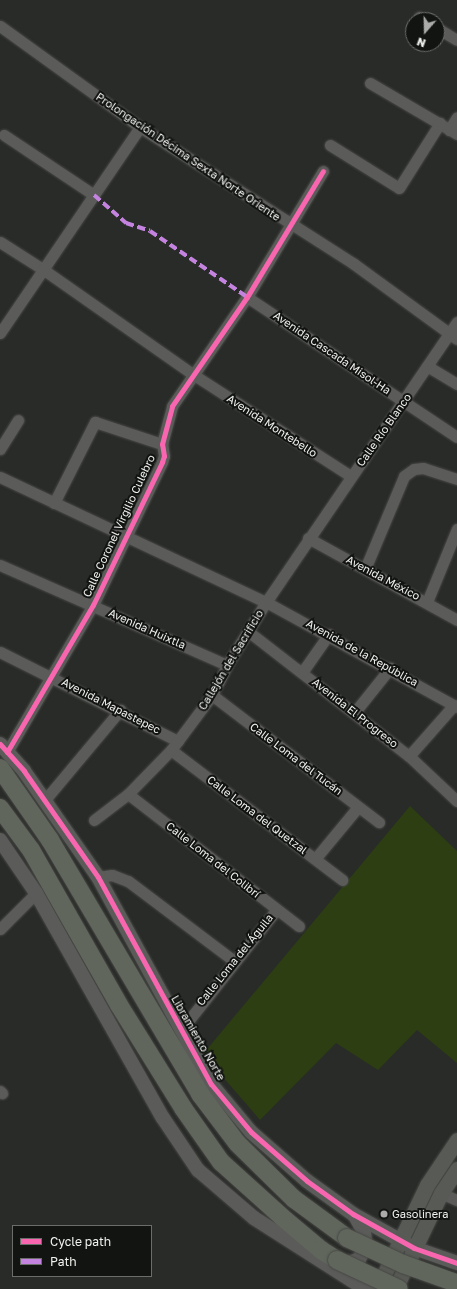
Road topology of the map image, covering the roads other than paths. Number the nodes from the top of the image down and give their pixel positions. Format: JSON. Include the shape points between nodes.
{"nodes":[{"id":1,"x":0,"y":26,"type":"edge"},
{"id":2,"x":445,"y":33,"type":"edge"},
{"id":3,"x":457,"y":40,"type":"edge"},
{"id":4,"x":370,"y":83,"type":"dead end"},
{"id":5,"x":457,"y":117,"type":"edge"},
{"id":6,"x":140,"y":127,"type":"junction"},
{"id":7,"x":449,"y":129,"type":"edge"},
{"id":8,"x":4,"y":135,"type":"dead end"},
{"id":9,"x":330,"y":145,"type":"dead end"},
{"id":10,"x":323,"y":172,"type":"dead end"},
{"id":11,"x":94,"y":195,"type":"junction"},
{"id":12,"x":290,"y":225,"type":"junction"},
{"id":13,"x":0,"y":242,"type":"edge"},
{"id":14,"x":44,"y":270,"type":"junction"},
{"id":15,"x":247,"y":297,"type":"junction"},
{"id":16,"x":457,"y":322,"type":"edge"},
{"id":17,"x":447,"y":333,"type":"junction"},
{"id":18,"x":0,"y":334,"type":"edge"},
{"id":19,"x":457,"y":339,"type":"edge"},
{"id":20,"x":427,"y":366,"type":"junction"},
{"id":21,"x":194,"y":375,"type":"junction"},
{"id":22,"x":457,"y":384,"type":"edge"},
{"id":23,"x":404,"y":401,"type":"junction"},
{"id":24,"x":18,"y":420,"type":"dead end"},
{"id":25,"x":457,"y":437,"type":"edge"},
{"id":26,"x":162,"y":444,"type":"junction"},
{"id":27,"x":0,"y":449,"type":"edge"},
{"id":28,"x":351,"y":476,"type":"junction"},
{"id":29,"x":0,"y":477,"type":"edge"},
{"id":30,"x":457,"y":479,"type":"edge"},
{"id":31,"x":54,"y":503,"type":"junction"},
{"id":32,"x":457,"y":529,"type":"edge"},
{"id":33,"x":127,"y":534,"type":"junction"},
{"id":34,"x":308,"y":538,"type":"junction"},
{"id":35,"x":0,"y":565,"type":"edge"},
{"id":36,"x":365,"y":569,"type":"junction"},
{"id":37,"x":266,"y":602,"type":"junction"},
{"id":38,"x":427,"y":602,"type":"junction"},
{"id":39,"x":93,"y":605,"type":"junction"},
{"id":40,"x":457,"y":620,"type":"edge"},
{"id":41,"x":249,"y":632,"type":"junction"},
{"id":42,"x":329,"y":634,"type":"junction"},
{"id":43,"x":0,"y":652,"type":"edge"},
{"id":44,"x":227,"y":665,"type":"junction"},
{"id":45,"x":390,"y":668,"type":"junction"},
{"id":46,"x":303,"y":671,"type":"junction"},
{"id":47,"x":53,"y":677,"type":"junction"},
{"id":48,"x":212,"y":695,"type":"junction"},
{"id":49,"x":456,"y":706,"type":"edge"},
{"id":50,"x":120,"y":710,"type":"junction"},
{"id":51,"x":354,"y":713,"type":"junction"},
{"id":52,"x":178,"y":741,"type":"junction"},
{"id":53,"x":3,"y":748,"type":"edge"},
{"id":54,"x":171,"y":750,"type":"junction"},
{"id":55,"x":410,"y":756,"type":"junction"},
{"id":56,"x":0,"y":768,"type":"edge"},
{"id":57,"x":128,"y":794,"type":"junction"},
{"id":58,"x":44,"y":801,"type":"junction"},
{"id":59,"x":457,"y":801,"type":"edge"},
{"id":60,"x":358,"y":807,"type":"junction"},
{"id":61,"x":0,"y":808,"type":"edge"},
{"id":62,"x":94,"y":820,"type":"dead end"},
{"id":63,"x":379,"y":822,"type":"dead end"},
{"id":64,"x":0,"y":840,"type":"edge"},
{"id":65,"x":315,"y":859,"type":"junction"},
{"id":66,"x":98,"y":878,"type":"junction"},
{"id":67,"x":342,"y":880,"type":"dead end"},
{"id":68,"x":36,"y":893,"type":"junction"},
{"id":69,"x":276,"y":910,"type":"junction"},
{"id":70,"x":299,"y":926,"type":"dead end"},
{"id":71,"x":0,"y":929,"type":"edge"},
{"id":72,"x":233,"y":960,"type":"junction"},
{"id":73,"x":181,"y":1030,"type":"junction"},
{"id":74,"x":457,"y":1140,"type":"edge"},
{"id":75,"x":457,"y":1169,"type":"edge"},
{"id":76,"x":441,"y":1193,"type":"junction"},
{"id":77,"x":457,"y":1200,"type":"edge"},
{"id":78,"x":353,"y":1214,"type":"junction"},
{"id":79,"x":399,"y":1240,"type":"junction"},
{"id":80,"x":414,"y":1248,"type":"junction"},
{"id":81,"x":310,"y":1255,"type":"junction"},
{"id":82,"x":457,"y":1263,"type":"edge"},
{"id":83,"x":454,"y":1282,"type":"edge"},
{"id":84,"x":365,"y":1289,"type":"edge"},
{"id":85,"x":377,"y":1289,"type":"edge"},
{"id":86,"x":395,"y":1289,"type":"edge"},
{"id":87,"x":399,"y":1289,"type":"edge"}],
"edges":[{"from":1,"to":6,"type":"street","name":"Prolongación Décima Sexta Norte Oriente"},
{"from":2,"to":3,"type":"street"},
{"from":4,"to":7,"type":"street"},
{"from":5,"to":7,"type":"street"},
{"from":6,"to":11,"type":"street"},
{"from":6,"to":12,"type":"street","name":"Prolongación Décima Sexta Norte Oriente"},
{"from":7,"to":9,"type":"street","via":[[399,188]]},
{"from":8,"to":11,"type":"street"},
{"from":10,"to":12,"type":"street","name":"Calle Coronel Virgilio Culebro"},
{"from":11,"to":14,"type":"street"},
{"from":12,"to":15,"type":"street","name":"Calle Coronel Virgilio Culebro"},
{"from":12,"to":17,"type":"street","name":"Prolongación Décima Sexta Norte Oriente","via":[[354,264]]},
{"from":13,"to":14,"type":"street","name":"Avenida Montebello"},
{"from":14,"to":18,"type":"street"},
{"from":14,"to":21,"type":"street","name":"Avenida Montebello"},
{"from":15,"to":21,"type":"street","name":"Calle Coronel Virgilio Culebro"},
{"from":15,"to":23,"type":"street","name":"Avenida Cascada Misol-Ha"},
{"from":16,"to":17,"type":"street","name":"Calle Río Blanco"},
{"from":17,"to":19,"type":"street","name":"Prolongación Décima Sexta Norte Oriente"},
{"from":17,"to":20,"type":"street","name":"Calle Río Blanco"},
{"from":20,"to":22,"type":"street"},
{"from":20,"to":23,"type":"street","name":"Calle Río Blanco"},
{"from":21,"to":26,"type":"street","name":"Calle Coronel Virgilio Culebro","via":[[172,406]]},
{"from":21,"to":28,"type":"street","name":"Avenida Montebello"},
{"from":23,"to":25,"type":"street","name":"Avenida Cascada Misol-Ha"},
{"from":23,"to":28,"type":"street","name":"Calle Río Blanco"},
{"from":24,"to":27,"type":"street"},
{"from":26,"to":31,"type":"street","via":[[95,422]]},
{"from":26,"to":33,"type":"street","name":"Calle Coronel Virgilio Culebro","via":[[164,456]]},
{"from":28,"to":34,"type":"street","name":"Calle Río Blanco"},
{"from":29,"to":31,"type":"street","name":"Avenida de la República"},
{"from":30,"to":36,"type":"street","via":[[423,468],[404,476]]},
{"from":31,"to":33,"type":"street","name":"Avenida de la República"},
{"from":32,"to":38,"type":"street"},
{"from":33,"to":37,"type":"street","name":"Avenida de la República"},
{"from":33,"to":39,"type":"street","name":"Calle Coronel Virgilio Culebro"},
{"from":34,"to":36,"type":"street","name":"Avenida México"},
{"from":34,"to":37,"type":"street"},
{"from":35,"to":39,"type":"street","name":"Avenida Huixtla"},
{"from":36,"to":38,"type":"street","name":"Avenida México"},
{"from":37,"to":41,"type":"street","name":"Callejón del Sacrificio"},
{"from":37,"to":42,"type":"street","name":"Avenida de la República"},
{"from":38,"to":40,"type":"street","name":"Avenida México"},
{"from":39,"to":44,"type":"street","name":"Avenida Huixtla"},
{"from":39,"to":47,"type":"street","name":"Calle Coronel Virgilio Culebro"},
{"from":41,"to":44,"type":"street","name":"Callejón del Sacrificio"},
{"from":41,"to":46,"type":"street","name":"Avenida El Progreso"},
{"from":42,"to":45,"type":"street","name":"Avenida de la República"},
{"from":42,"to":46,"type":"street"},
{"from":43,"to":47,"type":"street","name":"Avenida Mapastepec"},
{"from":44,"to":48,"type":"street","name":"Callejón del Sacrificio"},
{"from":45,"to":49,"type":"street","name":"Avenida de la República"},
{"from":45,"to":51,"type":"street"},
{"from":46,"to":51,"type":"street","name":"Avenida El Progreso"},
{"from":47,"to":50,"type":"street","name":"Avenida Mapastepec"},
{"from":47,"to":53,"type":"street","name":"Calle Coronel Virgilio Culebro"},
{"from":48,"to":52,"type":"street","name":"Callejón del Sacrificio"},
{"from":48,"to":60,"type":"street","name":"Calle Loma del Tucán"},
{"from":49,"to":55,"type":"street"},
{"from":50,"to":52,"type":"street","name":"Avenida Mapastepec"},
{"from":50,"to":58,"type":"street"},
{"from":51,"to":55,"type":"street","name":"Avenida El Progreso"},
{"from":52,"to":54,"type":"street","name":"Callejón del Sacrificio"},
{"from":53,"to":58,"type":"street","name":"Libramiento Norte"},
{"from":54,"to":57,"type":"street","name":"Callejón del Sacrificio"},
{"from":54,"to":65,"type":"street","name":"Calle Loma del Quetzal"},
{"from":55,"to":59,"type":"street","name":"Avenida El Progreso"},
{"from":56,"to":83,"type":"highway","bridge":true,"via":[[50,840],[200,1094],[237,1143],[294,1199],[347,1238],[403,1264]]},
{"from":57,"to":62,"type":"street","name":"Callejón del Sacrificio"},
{"from":57,"to":69,"type":"street","name":"Calle Loma del Colibrí"},
{"from":58,"to":66,"type":"street","name":"Libramiento Norte"},
{"from":60,"to":63,"type":"street","name":"Calle Loma del Tucán"},
{"from":60,"to":65,"type":"street"},
{"from":61,"to":87,"type":"highway","bridge":true,"via":[[31,850],[119,1005],[183,1108],[221,1162],[321,1250]]},
{"from":64,"to":68,"type":"street"},
{"from":65,"to":67,"type":"street","name":"Calle Loma del Quetzal"},
{"from":66,"to":72,"type":"street","via":[[112,875],[128,881]]},
{"from":66,"to":73,"type":"street","name":"Libramiento Norte"},
{"from":68,"to":71,"type":"street"},
{"from":68,"to":81,"type":"street","via":[[163,1118],[198,1170],[254,1218]]},
{"from":69,"to":70,"type":"street","name":"Calle Loma del Colibrí"},
{"from":69,"to":72,"type":"street","name":"Calle Loma del Águila"},
{"from":72,"to":73,"type":"street","name":"Calle Loma del Águila"},
{"from":73,"to":78,"type":"street","name":"Libramiento Norte","via":[[211,1084],[251,1132],[307,1181]]},
{"from":74,"to":79,"type":"main road","via":[[427,1185]]},
{"from":75,"to":76,"type":"main road"},
{"from":76,"to":77,"type":"street"},
{"from":76,"to":80,"type":"main road"},
{"from":78,"to":79,"type":"street","name":"Libramiento Norte"},
{"from":78,"to":81,"type":"street","via":[[366,1239],[364,1254],[359,1259],[345,1264]]},
{"from":79,"to":80,"type":"street","name":"Libramiento Norte"},
{"from":79,"to":85,"type":"main road"},
{"from":80,"to":82,"type":"street","name":"Libramiento Norte"},
{"from":80,"to":86,"type":"main road"},
{"from":81,"to":84,"type":"street"}]}
